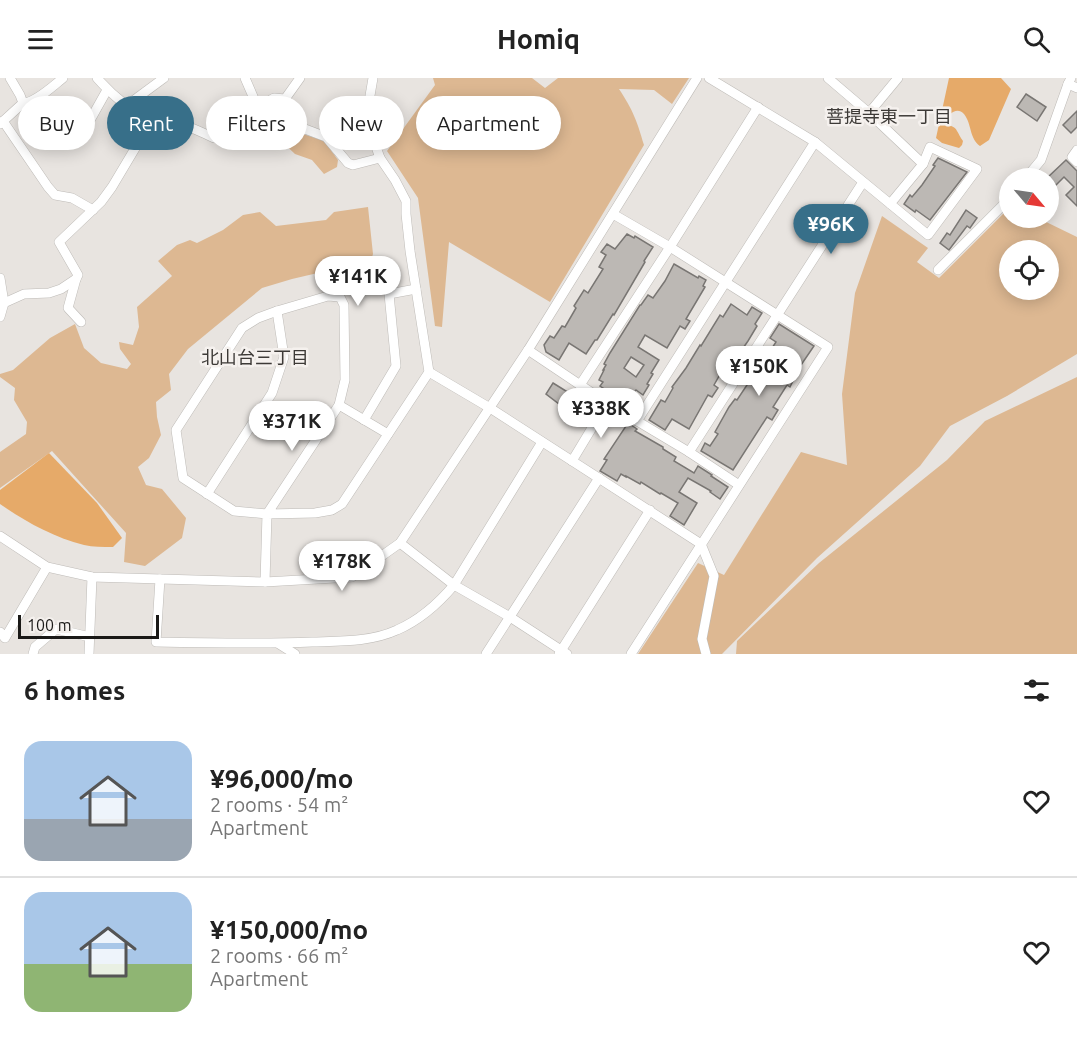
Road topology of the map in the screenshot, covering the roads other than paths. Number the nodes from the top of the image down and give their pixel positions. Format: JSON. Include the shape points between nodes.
{"nodes":[{"id":1,"x":10,"y":78,"type":"edge"},
{"id":2,"x":63,"y":78,"type":"edge"},
{"id":3,"x":97,"y":78,"type":"edge"},
{"id":4,"x":164,"y":78,"type":"edge"},
{"id":5,"x":245,"y":78,"type":"edge"},
{"id":6,"x":300,"y":78,"type":"edge"},
{"id":7,"x":373,"y":78,"type":"edge"},
{"id":8,"x":697,"y":78,"type":"edge"},
{"id":9,"x":709,"y":78,"type":"edge"},
{"id":10,"x":828,"y":78,"type":"edge"},
{"id":11,"x":898,"y":78,"type":"edge"},
{"id":12,"x":1072,"y":83,"type":"edge"},
{"id":13,"x":107,"y":90,"type":"junction"},
{"id":14,"x":20,"y":96,"type":"edge"},
{"id":15,"x":38,"y":96,"type":"edge"},
{"id":16,"x":114,"y":96,"type":"edge"},
{"id":17,"x":140,"y":96,"type":"edge"},
{"id":18,"x":253,"y":96,"type":"edge"},
{"id":19,"x":287,"y":96,"type":"edge"},
{"id":20,"x":18,"y":107,"type":"edge"},
{"id":21,"x":758,"y":107,"type":"junction"},
{"id":22,"x":95,"y":111,"type":"edge"},
{"id":23,"x":869,"y":113,"type":"junction"},
{"id":24,"x":1,"y":122,"type":"edge"},
{"id":25,"x":307,"y":130,"type":"edge"},
{"id":26,"x":815,"y":142,"type":"junction"},
{"id":27,"x":134,"y":150,"type":"edge"},
{"id":28,"x":1077,"y":150,"type":"edge"},
{"id":29,"x":380,"y":158,"type":"junction"},
{"id":30,"x":1077,"y":162,"type":"edge"},
{"id":31,"x":923,"y":164,"type":"junction"},
{"id":32,"x":1034,"y":168,"type":"edge"},
{"id":33,"x":863,"y":182,"type":"junction"},
{"id":34,"x":890,"y":204,"type":"junction"},
{"id":35,"x":999,"y":209,"type":"edge"},
{"id":36,"x":93,"y":210,"type":"junction"},
{"id":37,"x":613,"y":214,"type":"junction"},
{"id":38,"x":670,"y":246,"type":"junction"},
{"id":39,"x":938,"y":270,"type":"dead end"},
{"id":40,"x":0,"y":278,"type":"edge"},
{"id":41,"x":76,"y":279,"type":"junction"},
{"id":42,"x":726,"y":282,"type":"junction"},
{"id":43,"x":416,"y":289,"type":"junction"},
{"id":44,"x":4,"y":303,"type":"junction"},
{"id":45,"x":277,"y":311,"type":"junction"},
{"id":46,"x":777,"y":314,"type":"junction"},
{"id":47,"x":0,"y":317,"type":"edge"},
{"id":48,"x":81,"y":322,"type":"dead end"},
{"id":49,"x":528,"y":350,"type":"junction"},
{"id":50,"x":429,"y":372,"type":"junction"},
{"id":51,"x":580,"y":385,"type":"junction"},
{"id":52,"x":607,"y":403,"type":"junction"},
{"id":53,"x":339,"y":405,"type":"junction"},
{"id":54,"x":490,"y":408,"type":"junction"},
{"id":55,"x":364,"y":420,"type":"junction"},
{"id":56,"x":637,"y":421,"type":"junction"},
{"id":57,"x":388,"y":434,"type":"junction"},
{"id":58,"x":542,"y":442,"type":"junction"},
{"id":59,"x":689,"y":452,"type":"junction"},
{"id":60,"x":572,"y":460,"type":"junction"},
{"id":61,"x":599,"y":478,"type":"junction"},
{"id":62,"x":740,"y":486,"type":"junction"},
{"id":63,"x":207,"y":494,"type":"junction"},
{"id":64,"x":650,"y":510,"type":"junction"},
{"id":65,"x":267,"y":514,"type":"junction"},
{"id":66,"x":0,"y":536,"type":"edge"},
{"id":67,"x":400,"y":543,"type":"junction"},
{"id":68,"x":701,"y":544,"type":"junction"},
{"id":69,"x":47,"y":567,"type":"junction"},
{"id":70,"x":92,"y":577,"type":"junction"},
{"id":71,"x":160,"y":579,"type":"junction"},
{"id":72,"x":265,"y":582,"type":"junction"},
{"id":73,"x":454,"y":585,"type":"junction"},
{"id":74,"x":510,"y":617,"type":"junction"},
{"id":75,"x":0,"y":632,"type":"edge"},
{"id":76,"x":90,"y":637,"type":"junction"},
{"id":77,"x":279,"y":644,"type":"junction"},
{"id":78,"x":238,"y":649,"type":"edge"},
{"id":79,"x":562,"y":653,"type":"edge"},
{"id":80,"x":33,"y":654,"type":"edge"},
{"id":81,"x":88,"y":654,"type":"edge"},
{"id":82,"x":295,"y":654,"type":"edge"},
{"id":83,"x":486,"y":654,"type":"edge"},
{"id":84,"x":631,"y":654,"type":"edge"},
{"id":85,"x":706,"y":654,"type":"edge"}],
"edges":[{"from":1,"to":14,"type":"street"},
{"from":2,"to":15,"type":"street"},
{"from":3,"to":13,"type":"street"},
{"from":4,"to":17,"type":"street"},
{"from":5,"to":18,"type":"street"},
{"from":6,"to":19,"type":"street"},
{"from":7,"to":29,"type":"street","via":[[366,119]]},
{"from":8,"to":37,"type":"street"},
{"from":9,"to":21,"type":"street"},
{"from":10,"to":23,"type":"street"},
{"from":11,"to":23,"type":"street"},
{"from":12,"to":32,"type":"street"},
{"from":13,"to":16,"type":"street"},
{"from":13,"to":22,"type":"street"},
{"from":20,"to":24,"type":"street"},
{"from":21,"to":26,"type":"street"},
{"from":21,"to":38,"type":"street"},
{"from":23,"to":31,"type":"street"},
{"from":24,"to":36,"type":"street","via":[[55,195],[72,198]]},
{"from":25,"to":29,"type":"street","via":[[326,137],[353,165]]},
{"from":26,"to":33,"type":"street"},
{"from":26,"to":42,"type":"street"},
{"from":27,"to":36,"type":"street"},
{"from":28,"to":30,"type":"street","via":[[1071,157]]},
{"from":29,"to":43,"type":"street","via":[[406,201]]},
{"from":31,"to":34,"type":"street"},
{"from":31,"to":34,"type":"street","via":[[930,147],[977,170],[928,235]]},
{"from":33,"to":34,"type":"street"},
{"from":33,"to":46,"type":"street"},
{"from":35,"to":39,"type":"street"},
{"from":36,"to":41,"type":"street","via":[[59,242],[78,275]]},
{"from":37,"to":38,"type":"street"},
{"from":37,"to":49,"type":"street"},
{"from":38,"to":42,"type":"street"},
{"from":38,"to":51,"type":"street"},
{"from":40,"to":44,"type":"street"},
{"from":41,"to":44,"type":"street","via":[[61,289],[24,294]]},
{"from":41,"to":48,"type":"street","via":[[68,308]]},
{"from":42,"to":46,"type":"street"},
{"from":42,"to":56,"type":"street"},
{"from":43,"to":50,"type":"street"},
{"from":43,"to":55,"type":"street","via":[[389,294],[396,366]]},
{"from":44,"to":47,"type":"street"},
{"from":45,"to":53,"type":"street","via":[[328,296],[340,297],[344,305],[345,380]]},
{"from":45,"to":63,"type":"street","via":[[284,357],[272,393]]},
{"from":45,"to":63,"type":"street","via":[[242,328],[176,430],[183,478]]},
{"from":46,"to":59,"type":"street"},
{"from":46,"to":62,"type":"street","via":[[828,347]]},
{"from":49,"to":51,"type":"street"},
{"from":49,"to":54,"type":"street"},
{"from":50,"to":54,"type":"street"},
{"from":50,"to":57,"type":"street"},
{"from":51,"to":52,"type":"street"},
{"from":52,"to":56,"type":"street"},
{"from":52,"to":60,"type":"street"},
{"from":53,"to":55,"type":"street"},
{"from":53,"to":65,"type":"street"},
{"from":54,"to":58,"type":"street"},
{"from":54,"to":67,"type":"street"},
{"from":55,"to":57,"type":"street"},
{"from":56,"to":59,"type":"street"},
{"from":57,"to":65,"type":"street","via":[[342,504],[315,513]]},
{"from":58,"to":60,"type":"street"},
{"from":58,"to":73,"type":"street"},
{"from":59,"to":62,"type":"street"},
{"from":60,"to":61,"type":"street"},
{"from":61,"to":64,"type":"street"},
{"from":61,"to":74,"type":"street"},
{"from":62,"to":68,"type":"street"},
{"from":63,"to":65,"type":"street","via":[[234,511]]},
{"from":64,"to":68,"type":"street"},
{"from":64,"to":79,"type":"street"},
{"from":65,"to":72,"type":"street"},
{"from":66,"to":69,"type":"street"},
{"from":67,"to":72,"type":"street","via":[[352,578]]},
{"from":67,"to":73,"type":"street"},
{"from":68,"to":84,"type":"street"},
{"from":68,"to":85,"type":"street","via":[[714,576],[702,639]]},
{"from":69,"to":70,"type":"street"},
{"from":69,"to":75,"type":"street","via":[[5,638]]},
{"from":70,"to":71,"type":"street"},
{"from":70,"to":76,"type":"street"},
{"from":71,"to":72,"type":"street"},
{"from":71,"to":78,"type":"street","via":[[156,642]]},
{"from":73,"to":74,"type":"street"},
{"from":73,"to":77,"type":"street","via":[[440,602],[416,620],[373,638]]},
{"from":74,"to":79,"type":"street"},
{"from":74,"to":83,"type":"street"},
{"from":76,"to":80,"type":"street","via":[[56,628],[35,647]]},
{"from":76,"to":81,"type":"street"},
{"from":77,"to":78,"type":"street"},
{"from":77,"to":82,"type":"street"}]}
